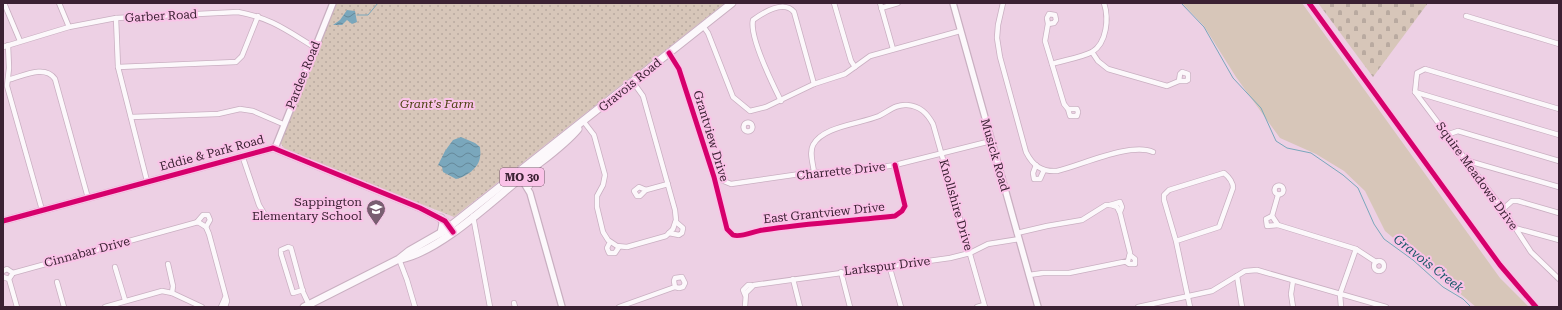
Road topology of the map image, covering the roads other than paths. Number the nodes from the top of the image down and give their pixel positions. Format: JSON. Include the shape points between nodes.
{"nodes":[{"id":1,"x":4,"y":3,"type":"edge"},
{"id":2,"x":59,"y":3,"type":"edge"},
{"id":3,"x":333,"y":3,"type":"edge"},
{"id":4,"x":732,"y":3,"type":"edge"},
{"id":5,"x":834,"y":3,"type":"edge"},
{"id":6,"x":898,"y":3,"type":"edge"},
{"id":7,"x":953,"y":3,"type":"edge"},
{"id":8,"x":1003,"y":3,"type":"edge"},
{"id":9,"x":1104,"y":3,"type":"edge"},
{"id":10,"x":781,"y":4,"type":"edge"},
{"id":11,"x":790,"y":5,"type":"edge"},
{"id":12,"x":881,"y":5,"type":"edge"},
{"id":13,"x":258,"y":16,"type":"junction"},
{"id":14,"x":1466,"y":16,"type":"dead end"},
{"id":15,"x":116,"y":18,"type":"junction"},
{"id":16,"x":1048,"y":24,"type":"dead end"},
{"id":17,"x":703,"y":26,"type":"junction"},
{"id":18,"x":69,"y":27,"type":"junction"},
{"id":19,"x":960,"y":31,"type":"junction"},
{"id":20,"x":20,"y":41,"type":"junction"},
{"id":21,"x":1559,"y":44,"type":"edge"},
{"id":22,"x":5,"y":46,"type":"edge"},
{"id":23,"x":314,"y":48,"type":"junction"},
{"id":24,"x":893,"y":49,"type":"junction"},
{"id":25,"x":1092,"y":52,"type":"junction"},
{"id":26,"x":669,"y":53,"type":"junction"},
{"id":27,"x":1052,"y":64,"type":"junction"},
{"id":28,"x":118,"y":67,"type":"junction"},
{"id":29,"x":855,"y":67,"type":"junction"},
{"id":30,"x":8,"y":80,"type":"junction"},
{"id":31,"x":1178,"y":81,"type":"dead end"},
{"id":32,"x":633,"y":82,"type":"junction"},
{"id":33,"x":814,"y":84,"type":"junction"},
{"id":34,"x":1415,"y":92,"type":"junction"},
{"id":35,"x":781,"y":101,"type":"junction"},
{"id":36,"x":1068,"y":108,"type":"dead end"},
{"id":37,"x":1559,"y":109,"type":"edge"},
{"id":38,"x":750,"y":111,"type":"junction"},
{"id":39,"x":131,"y":117,"type":"junction"},
{"id":40,"x":584,"y":122,"type":"junction"},
{"id":41,"x":749,"y":122,"type":"dead end"},
{"id":42,"x":283,"y":124,"type":"junction"},
{"id":43,"x":1446,"y":135,"type":"junction"},
{"id":44,"x":1559,"y":135,"type":"edge"},
{"id":45,"x":991,"y":141,"type":"junction"},
{"id":46,"x":275,"y":148,"type":"junction"},
{"id":47,"x":1154,"y":152,"type":"dead end"},
{"id":48,"x":242,"y":155,"type":"junction"},
{"id":49,"x":941,"y":155,"type":"junction"},
{"id":50,"x":1465,"y":160,"type":"junction"},
{"id":51,"x":1559,"y":161,"type":"edge"},
{"id":52,"x":1036,"y":165,"type":"junction"},
{"id":53,"x":894,"y":166,"type":"junction"},
{"id":54,"x":532,"y":169,"type":"junction"},
{"id":55,"x":1044,"y":170,"type":"junction"},
{"id":56,"x":814,"y":172,"type":"junction"},
{"id":57,"x":520,"y":174,"type":"junction"},
{"id":58,"x":714,"y":177,"type":"junction"},
{"id":59,"x":147,"y":181,"type":"junction"},
{"id":60,"x":668,"y":184,"type":"junction"},
{"id":61,"x":512,"y":185,"type":"junction"},
{"id":62,"x":528,"y":186,"type":"junction"},
{"id":63,"x":1559,"y":187,"type":"edge"},
{"id":64,"x":646,"y":190,"type":"dead end"},
{"id":65,"x":1278,"y":195,"type":"dead end"},
{"id":66,"x":88,"y":198,"type":"junction"},
{"id":67,"x":1110,"y":205,"type":"junction"},
{"id":68,"x":420,"y":208,"type":"junction"},
{"id":69,"x":1503,"y":209,"type":"junction"},
{"id":70,"x":42,"y":210,"type":"junction"},
{"id":71,"x":1120,"y":212,"type":"junction"},
{"id":72,"x":1559,"y":213,"type":"edge"},
{"id":73,"x":265,"y":215,"type":"dead end"},
{"id":74,"x":473,"y":216,"type":"junction"},
{"id":75,"x":1272,"y":216,"type":"junction"},
{"id":76,"x":441,"y":218,"type":"junction"},
{"id":77,"x":3,"y":221,"type":"edge"},
{"id":78,"x":197,"y":222,"type":"junction"},
{"id":79,"x":676,"y":222,"type":"junction"},
{"id":80,"x":204,"y":225,"type":"junction"},
{"id":81,"x":1278,"y":225,"type":"junction"},
{"id":82,"x":453,"y":228,"type":"junction"},
{"id":83,"x":727,"y":228,"type":"joint"},
{"id":84,"x":1515,"y":228,"type":"junction"},
{"id":85,"x":441,"y":233,"type":"junction"},
{"id":86,"x":669,"y":233,"type":"junction"},
{"id":87,"x":1018,"y":236,"type":"junction"},
{"id":88,"x":1559,"y":240,"type":"edge"},
{"id":89,"x":1176,"y":241,"type":"junction"},
{"id":90,"x":610,"y":242,"type":"junction"},
{"id":91,"x":619,"y":247,"type":"junction"},
{"id":92,"x":1356,"y":249,"type":"junction"},
{"id":93,"x":970,"y":253,"type":"junction"},
{"id":94,"x":1130,"y":255,"type":"junction"},
{"id":95,"x":399,"y":259,"type":"junction"},
{"id":96,"x":1126,"y":262,"type":"junction"},
{"id":97,"x":1376,"y":262,"type":"dead end"},
{"id":98,"x":168,"y":264,"type":"dead end"},
{"id":99,"x":889,"y":265,"type":"junction"},
{"id":100,"x":115,"y":267,"type":"dead end"},
{"id":101,"x":3,"y":271,"type":"edge"},
{"id":102,"x":841,"y":272,"type":"junction"},
{"id":103,"x":13,"y":273,"type":"junction"},
{"id":104,"x":1029,"y":275,"type":"junction"},
{"id":105,"x":1237,"y":276,"type":"junction"},
{"id":106,"x":1558,"y":276,"type":"edge"},
{"id":107,"x":3,"y":277,"type":"edge"},
{"id":108,"x":9,"y":279,"type":"junction"},
{"id":109,"x":793,"y":279,"type":"junction"},
{"id":110,"x":1293,"y":280,"type":"junction"},
{"id":111,"x":57,"y":282,"type":"dead end"},
{"id":112,"x":675,"y":287,"type":"dead end"},
{"id":113,"x":303,"y":290,"type":"junction"},
{"id":114,"x":172,"y":293,"type":"junction"},
{"id":115,"x":1340,"y":294,"type":"junction"},
{"id":116,"x":225,"y":298,"type":"junction"},
{"id":117,"x":1188,"y":298,"type":"junction"},
{"id":118,"x":124,"y":300,"type":"junction"},
{"id":119,"x":635,"y":305,"type":"edge"},
{"id":120,"x":307,"y":306,"type":"edge"},
{"id":121,"x":984,"y":306,"type":"edge"},
{"id":122,"x":16,"y":307,"type":"edge"},
{"id":123,"x":64,"y":307,"type":"edge"},
{"id":124,"x":105,"y":307,"type":"edge"},
{"id":125,"x":202,"y":307,"type":"edge"},
{"id":126,"x":221,"y":307,"type":"edge"},
{"id":127,"x":225,"y":307,"type":"edge"},
{"id":128,"x":415,"y":307,"type":"edge"},
{"id":129,"x":490,"y":307,"type":"edge"},
{"id":130,"x":562,"y":307,"type":"edge"},
{"id":131,"x":619,"y":307,"type":"edge"},
{"id":132,"x":745,"y":307,"type":"edge"},
{"id":133,"x":800,"y":307,"type":"edge"},
{"id":134,"x":850,"y":307,"type":"edge"},
{"id":135,"x":901,"y":307,"type":"edge"},
{"id":136,"x":977,"y":307,"type":"edge"},
{"id":137,"x":1038,"y":307,"type":"edge"},
{"id":138,"x":1138,"y":307,"type":"edge"},
{"id":139,"x":1190,"y":307,"type":"edge"},
{"id":140,"x":1242,"y":307,"type":"edge"},
{"id":141,"x":1293,"y":307,"type":"edge"},
{"id":142,"x":1341,"y":307,"type":"edge"},
{"id":143,"x":1386,"y":307,"type":"edge"}],
"edges":[{"from":1,"to":20,"type":"street"},
{"from":2,"to":18,"type":"street"},
{"from":3,"to":23,"type":"street","name":"Pardee Road"},
{"from":4,"to":17,"type":"main road","name":"Gravois Road","number":"MO 30"},
{"from":5,"to":29,"type":"street"},
{"from":6,"to":12,"type":"street"},
{"from":7,"to":19,"type":"street","name":"Musick Road"},
{"from":8,"to":52,"type":"street","via":[[997,33],[1000,57],[1026,152]]},
{"from":9,"to":25,"type":"street","via":[[1107,20],[1105,32],[1100,44]]},
{"from":10,"to":11,"type":"street"},
{"from":10,"to":35,"type":"street","via":[[760,15],[752,24],[769,78]]},
{"from":11,"to":33,"type":"street"},
{"from":12,"to":24,"type":"street"},
{"from":13,"to":15,"type":"street","name":"Garber Road","via":[[238,12]]},
{"from":13,"to":23,"type":"street","name":"Garber Road","via":[[275,22]]},
{"from":13,"to":28,"type":"street","via":[[242,56],[236,62]]},
{"from":14,"to":21,"type":"street"},
{"from":15,"to":18,"type":"street","name":"Garber Road"},
{"from":15,"to":28,"type":"street"},
{"from":16,"to":27,"type":"street","via":[[1045,40]]},
{"from":17,"to":26,"type":"main road","name":"Gravois Road","number":"MO 30"},
{"from":17,"to":38,"type":"street","via":[[733,97]]},
{"from":18,"to":20,"type":"street","name":"Garber Road"},
{"from":19,"to":24,"type":"street"},
{"from":19,"to":45,"type":"street","name":"Musick Road"},
{"from":20,"to":22,"type":"street","name":"Garber Road"},
{"from":22,"to":30,"type":"street","via":[[9,68]]},
{"from":23,"to":42,"type":"street","name":"Pardee Road"},
{"from":24,"to":29,"type":"street","via":[[870,56]]},
{"from":25,"to":27,"type":"street"},
{"from":25,"to":31,"type":"street","via":[[1098,61],[1108,68],[1167,86]]},
{"from":26,"to":32,"type":"main road","name":"Gravois Road","number":"MO 30"},
{"from":26,"to":58,"type":"street","name":"Grantview Drive","via":[[679,69]]},
{"from":27,"to":36,"type":"street","via":[[1060,95]]},
{"from":28,"to":39,"type":"street"},
{"from":29,"to":33,"type":"street","via":[[845,74]]},
{"from":30,"to":66,"type":"street","via":[[41,71],[47,72],[55,79]]},
{"from":30,"to":70,"type":"street","via":[[7,86]]},
{"from":32,"to":40,"type":"main road","name":"Gravois Road","number":"MO 30"},
{"from":32,"to":60,"type":"street","via":[[643,96]]},
{"from":33,"to":35,"type":"street"},
{"from":34,"to":37,"type":"street","via":[[1418,73],[1425,69]]},
{"from":34,"to":43,"type":"street","name":"Squire Meadows Drive"},
{"from":34,"to":44,"type":"street"},
{"from":35,"to":38,"type":"street"},
{"from":38,"to":41,"type":"street"},
{"from":39,"to":42,"type":"street","via":[[218,114],[240,109],[253,111]]},
{"from":39,"to":59,"type":"street"},
{"from":40,"to":54,"type":"main road","name":"Gravois Road","number":"MO 30","via":[[575,133]]},
{"from":40,"to":57,"type":"main road","name":"Gravois Road","number":"MO 30","via":[[572,129]]},
{"from":40,"to":90,"type":"street","via":[[594,135],[605,175],[597,196],[597,207],[604,232]]},
{"from":42,"to":46,"type":"street","name":"Pardee Road"},
{"from":43,"to":50,"type":"street","name":"Squire Meadows Drive"},
{"from":43,"to":51,"type":"street","via":[[1458,131]]},
{"from":45,"to":49,"type":"street","name":"Charrette Drive"},
{"from":45,"to":87,"type":"street","name":"Musick Road"},
{"from":46,"to":48,"type":"street","name":"Eddie & Park Road"},
{"from":46,"to":68,"type":"street","name":"Eddie & Park Road"},
{"from":47,"to":55,"type":"street","via":[[1132,148],[1064,170]]},
{"from":48,"to":59,"type":"street","name":"Eddie & Park Road"},
{"from":48,"to":73,"type":"street","via":[[259,205]]},
{"from":49,"to":53,"type":"street","name":"Charrette Drive"},
{"from":49,"to":56,"type":"street","name":"Knollshire Drive","via":[[929,115],[921,109],[900,105],[880,115],[842,126],[815,142],[810,151]]},
{"from":49,"to":93,"type":"street","name":"Knollshire Drive"},
{"from":50,"to":63,"type":"street"},
{"from":50,"to":69,"type":"street","name":"Squire Meadows Drive"},
{"from":52,"to":55,"type":"street"},
{"from":52,"to":55,"type":"street","via":[[1034,179],[1040,179]]},
{"from":53,"to":56,"type":"street","name":"Charrette Drive","via":[[850,172]]},
{"from":53,"to":83,"type":"street","name":"East Grantview Drive","via":[[905,206],[902,212],[895,216],[830,224],[814,222],[736,236]]},
{"from":54,"to":57,"type":"main road","name":"Gravois Road","number":"MO 30"},
{"from":54,"to":62,"type":"main road"},
{"from":56,"to":58,"type":"street","name":"Charrette Drive","via":[[731,184]]},
{"from":57,"to":61,"type":"main road","name":"Gravois Road","number":"MO 30"},
{"from":57,"to":62,"type":"street"},
{"from":57,"to":82,"type":"main road","name":"Gravois Road","number":"MO 30"},
{"from":58,"to":83,"type":"street","name":"Grantview Drive"},
{"from":59,"to":66,"type":"street","name":"Eddie & Park Road"},
{"from":60,"to":64,"type":"street"},
{"from":60,"to":79,"type":"street"},
{"from":61,"to":62,"type":"main road"},
{"from":61,"to":74,"type":"main road","name":"Gravois Road","number":"MO 30"},
{"from":62,"to":130,"type":"street"},
{"from":65,"to":75,"type":"street"},
{"from":66,"to":70,"type":"street","name":"Eddie & Park Road"},
{"from":67,"to":71,"type":"street"},
{"from":67,"to":71,"type":"street","via":[[1120,202]]},
{"from":67,"to":87,"type":"street","name":"Larkspur Drive","via":[[1082,220],[1047,226]]},
{"from":68,"to":76,"type":"street","name":"Eddie & Park Road"},
{"from":68,"to":82,"type":"street","name":"Eddie & Park Road","via":[[446,217]]},
{"from":69,"to":72,"type":"street","via":[[1512,201],[1518,201]]},
{"from":69,"to":84,"type":"street","name":"Squire Meadows Drive"},
{"from":70,"to":77,"type":"street","name":"Eddie & Park Road"},
{"from":71,"to":94,"type":"street"},
{"from":74,"to":82,"type":"main road","name":"Gravois Road","number":"MO 30"},
{"from":74,"to":129,"type":"street"},
{"from":75,"to":81,"type":"street"},
{"from":75,"to":81,"type":"street","via":[[1266,219],[1267,226]]},
{"from":76,"to":82,"type":"street","name":"Eddie & Park Road"},
{"from":76,"to":85,"type":"main road"},
{"from":78,"to":80,"type":"street"},
{"from":78,"to":80,"type":"street","name":"Cinnabar Drive","via":[[203,215],[208,215],[210,220]]},
{"from":78,"to":103,"type":"street","name":"Cinnabar Drive"},
{"from":79,"to":86,"type":"street"},
{"from":79,"to":86,"type":"street","via":[[683,228],[682,233]]},
{"from":80,"to":116,"type":"street"},
{"from":81,"to":92,"type":"street"},
{"from":82,"to":85,"type":"main road","name":"Gravois Road","number":"MO 30"},
{"from":82,"to":95,"type":"main road","name":"Gravois Road","number":"MO 30","via":[[411,257]]},
{"from":84,"to":88,"type":"street"},
{"from":84,"to":106,"type":"street","name":"Squire Meadows Drive","via":[[1531,252]]},
{"from":85,"to":95,"type":"main road","name":"Gravois Road","number":"MO 30"},
{"from":86,"to":91,"type":"street","via":[[640,244]]},
{"from":87,"to":93,"type":"street","name":"Larkspur Drive","via":[[988,244]]},
{"from":87,"to":104,"type":"street","name":"Musick Road"},
{"from":89,"to":89,"type":"street","via":[[1219,227],[1233,188],[1233,183],[1224,173],[1166,191],[1164,200]]},
{"from":89,"to":117,"type":"street"},
{"from":90,"to":91,"type":"street"},
{"from":90,"to":91,"type":"street","via":[[606,248],[609,253],[615,253]]},
{"from":92,"to":97,"type":"street"},
{"from":92,"to":115,"type":"street"},
{"from":93,"to":99,"type":"street","name":"Larkspur Drive","via":[[950,258]]},
{"from":93,"to":121,"type":"street","name":"Knollshire Drive"},
{"from":94,"to":96,"type":"street"},
{"from":94,"to":96,"type":"street","via":[[1136,260],[1135,264]]},
{"from":95,"to":120,"type":"main road","name":"Gravois Road","number":"MO 30"},
{"from":95,"to":128,"type":"street"},
{"from":96,"to":104,"type":"street","via":[[1069,273]]},
{"from":98,"to":114,"type":"street"},
{"from":99,"to":102,"type":"street","name":"Larkspur Drive"},
{"from":99,"to":135,"type":"street"},
{"from":100,"to":118,"type":"street"},
{"from":101,"to":103,"type":"street","via":[[7,269]]},
{"from":102,"to":109,"type":"street","name":"Larkspur Drive"},
{"from":102,"to":134,"type":"street"},
{"from":103,"to":108,"type":"street"},
{"from":104,"to":137,"type":"street","name":"Musick Road"},
{"from":105,"to":110,"type":"street","via":[[1244,271],[1257,270]]},
{"from":105,"to":117,"type":"street","via":[[1212,291]]},
{"from":105,"to":140,"type":"street"},
{"from":107,"to":108,"type":"street"},
{"from":108,"to":122,"type":"street"},
{"from":109,"to":132,"type":"street","name":"Larkspur Drive","via":[[753,285],[745,295]]},
{"from":109,"to":133,"type":"street"},
{"from":110,"to":115,"type":"street"},
{"from":110,"to":141,"type":"street"},
{"from":111,"to":123,"type":"street"},
{"from":112,"to":119,"type":"street"},
{"from":113,"to":113,"type":"street","via":[[293,293],[281,254],[282,249],[291,248]]},
{"from":113,"to":120,"type":"street"},
{"from":114,"to":118,"type":"street","via":[[162,291]]},
{"from":114,"to":125,"type":"street"},
{"from":115,"to":142,"type":"street"},
{"from":115,"to":143,"type":"street"},
{"from":116,"to":126,"type":"street"},
{"from":116,"to":127,"type":"street"},
{"from":117,"to":138,"type":"street"},
{"from":117,"to":139,"type":"street"},
{"from":118,"to":124,"type":"street"},
{"from":119,"to":131,"type":"street"},
{"from":121,"to":136,"type":"street","name":"Knollshire Drive"}]}
